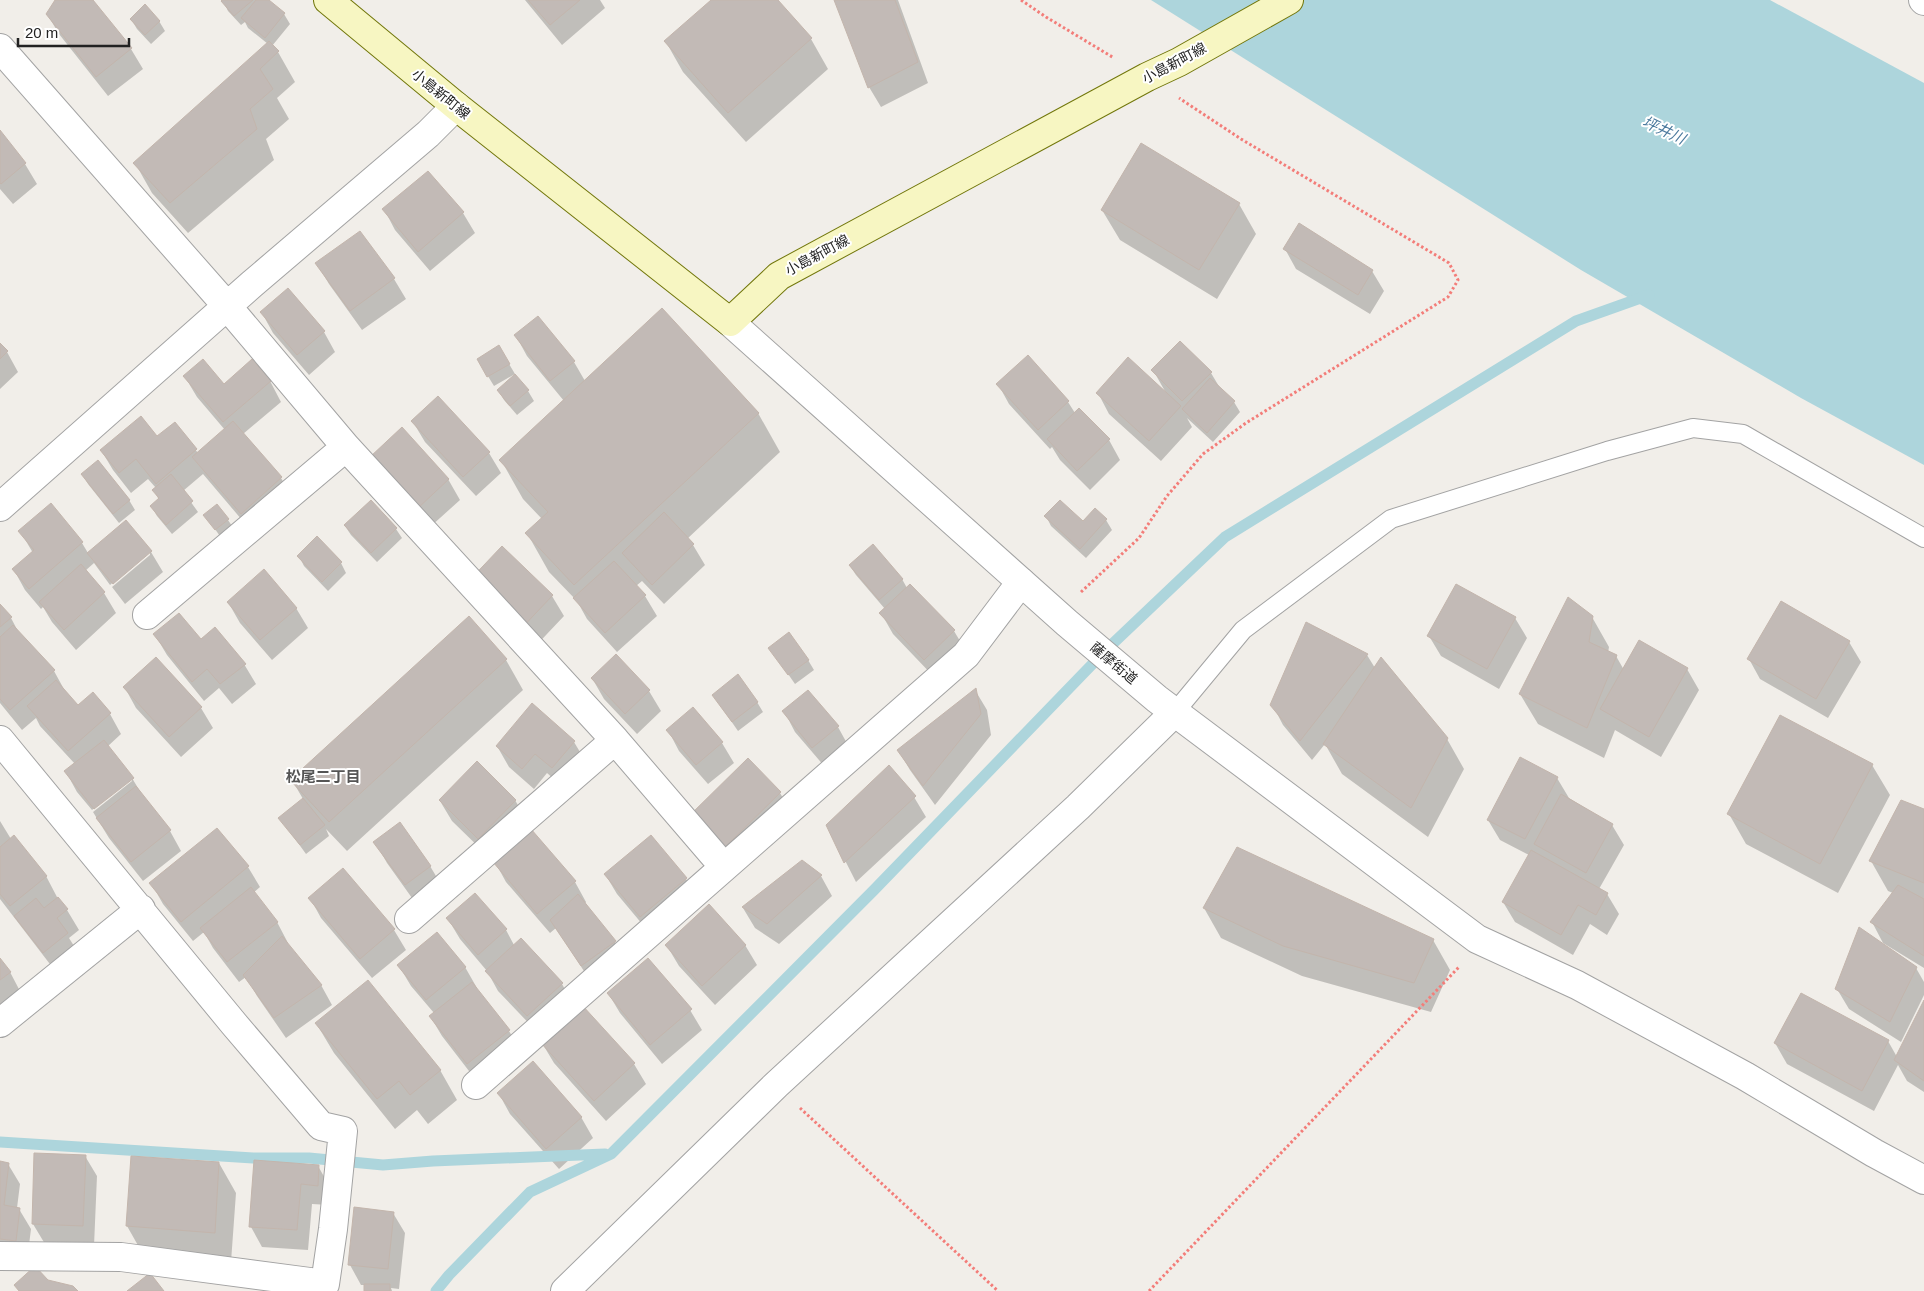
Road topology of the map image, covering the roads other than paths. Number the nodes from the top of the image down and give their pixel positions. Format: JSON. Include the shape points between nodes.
{"nodes":[{"id":1,"x":328,"y":0,"type":"edge"},
{"id":2,"x":1289,"y":0,"type":"edge"},
{"id":3,"x":0,"y":48,"type":"edge"},
{"id":4,"x":456,"y":106,"type":"junction"},
{"id":5,"x":227,"y":306,"type":"junction"},
{"id":6,"x":730,"y":322,"type":"junction"},
{"id":7,"x":346,"y":447,"type":"junction"},
{"id":8,"x":0,"y":507,"type":"edge"},
{"id":9,"x":1924,"y":538,"type":"edge"},
{"id":10,"x":1021,"y":582,"type":"junction"},
{"id":11,"x":147,"y":615,"type":"dead end"},
{"id":12,"x":1166,"y":706,"type":"junction"},
{"id":13,"x":0,"y":740,"type":"edge"},
{"id":14,"x":615,"y":740,"type":"junction"},
{"id":15,"x":724,"y":867,"type":"junction"},
{"id":16,"x":142,"y":909,"type":"junction"},
{"id":17,"x":409,"y":920,"type":"dead end"},
{"id":18,"x":0,"y":1023,"type":"edge"},
{"id":19,"x":476,"y":1085,"type":"dead end"},
{"id":20,"x":1924,"y":1180,"type":"edge"},
{"id":21,"x":0,"y":1256,"type":"edge"},
{"id":22,"x":324,"y":1287,"type":"edge"},
{"id":23,"x":565,"y":1291,"type":"edge"}],
"edges":[{"from":1,"to":4,"type":"main road","name":"小島新町線"},
{"from":2,"to":6,"type":"main road","name":"小島新町線","via":[[780,276]]},
{"from":3,"to":5,"type":"street"},
{"from":4,"to":5,"type":"street","via":[[428,134]]},
{"from":4,"to":6,"type":"main road","name":"小島新町線"},
{"from":5,"to":7,"type":"street"},
{"from":5,"to":8,"type":"street"},
{"from":6,"to":10,"type":"street","name":"薩摩街道"},
{"from":7,"to":11,"type":"street"},
{"from":7,"to":14,"type":"street"},
{"from":9,"to":12,"type":"lane","via":[[1744,434],[1693,428],[1607,451],[1391,519],[1244,630]]},
{"from":10,"to":12,"type":"street","name":"薩摩街道"},
{"from":10,"to":15,"type":"street","via":[[966,655]]},
{"from":12,"to":20,"type":"street","name":"薩摩街道","via":[[1477,940],[1577,985],[1745,1076]]},
{"from":12,"to":23,"type":"street","via":[[1078,807],[776,1085]]},
{"from":13,"to":16,"type":"street"},
{"from":14,"to":15,"type":"street"},
{"from":14,"to":17,"type":"street"},
{"from":15,"to":19,"type":"street"},
{"from":16,"to":18,"type":"street"},
{"from":16,"to":22,"type":"street","via":[[321,1126],[342,1132]]},
{"from":21,"to":22,"type":"street","via":[[121,1257]]}]}
